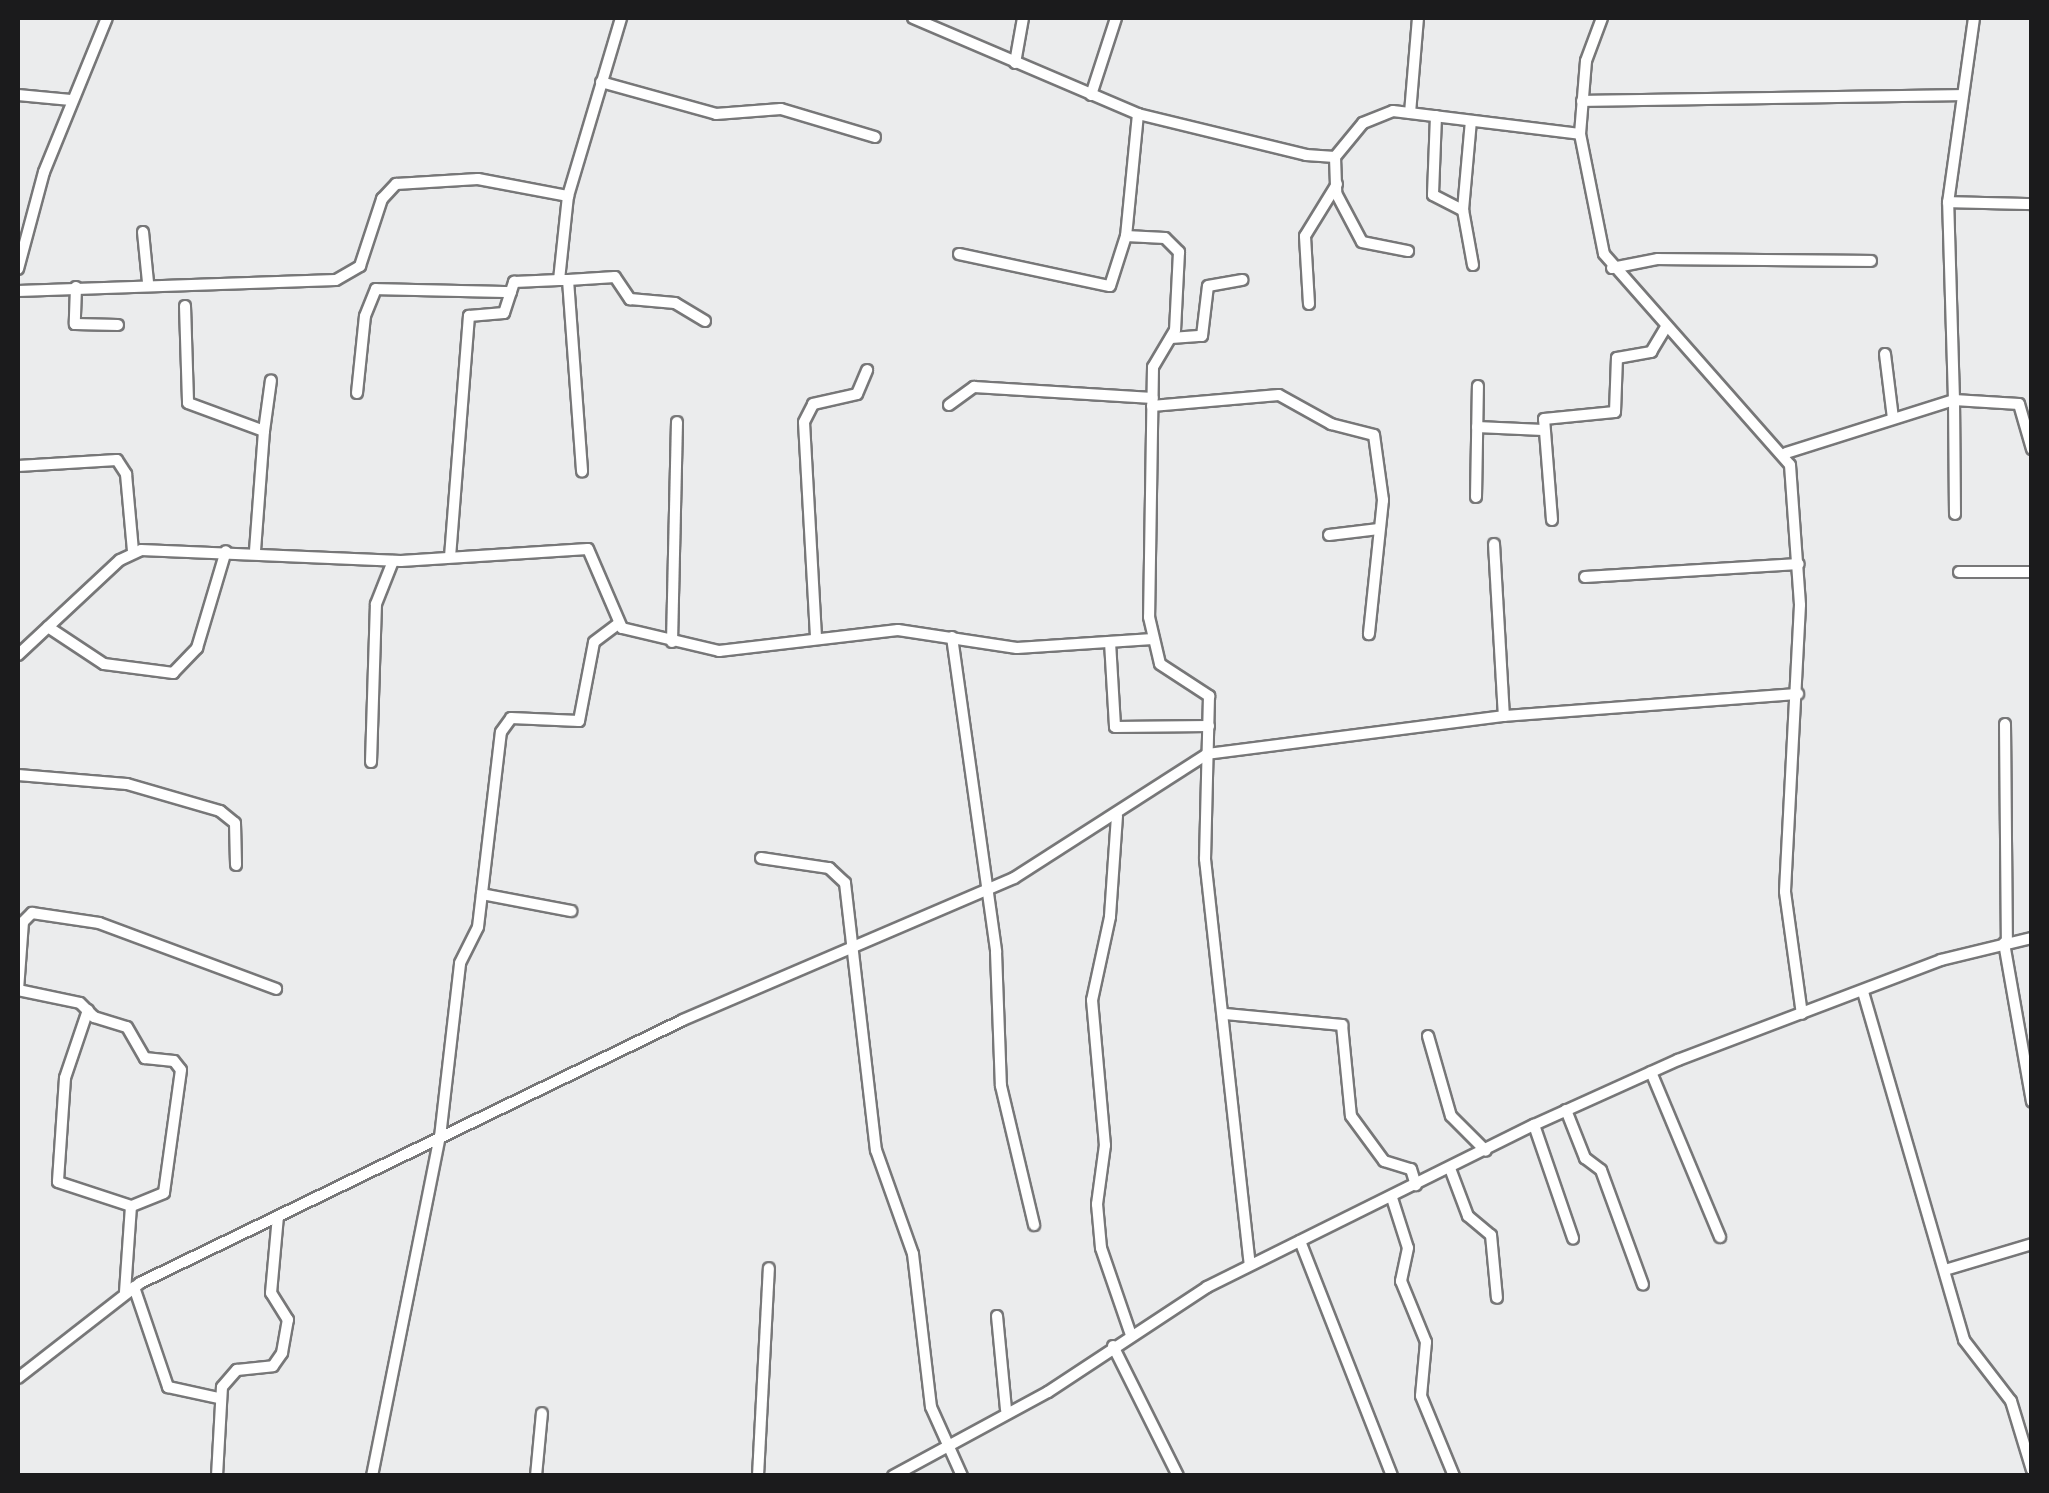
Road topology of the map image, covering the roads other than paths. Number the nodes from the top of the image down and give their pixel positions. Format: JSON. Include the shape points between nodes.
{"nodes":[{"id":1,"x":107,"y":18,"type":"edge"},
{"id":2,"x":621,"y":18,"type":"edge"},
{"id":3,"x":913,"y":18,"type":"edge"},
{"id":4,"x":1024,"y":18,"type":"edge"},
{"id":5,"x":1116,"y":18,"type":"edge"},
{"id":6,"x":1418,"y":18,"type":"edge"},
{"id":7,"x":1602,"y":18,"type":"edge"},
{"id":8,"x":1974,"y":18,"type":"edge"},
{"id":9,"x":1015,"y":62,"type":"junction"},
{"id":10,"x":601,"y":82,"type":"junction"},
{"id":11,"x":1091,"y":94,"type":"junction"},
{"id":12,"x":18,"y":95,"type":"edge"},
{"id":13,"x":1962,"y":95,"type":"junction"},
{"id":14,"x":71,"y":100,"type":"junction"},
{"id":15,"x":1582,"y":101,"type":"junction"},
{"id":16,"x":1410,"y":113,"type":"junction"},
{"id":17,"x":1138,"y":114,"type":"junction"},
{"id":18,"x":1436,"y":116,"type":"junction"},
{"id":19,"x":1471,"y":120,"type":"junction"},
{"id":20,"x":1580,"y":134,"type":"junction"},
{"id":21,"x":875,"y":136,"type":"dead end"},
{"id":22,"x":1335,"y":157,"type":"junction"},
{"id":23,"x":1337,"y":184,"type":"junction"},
{"id":24,"x":568,"y":196,"type":"junction"},
{"id":25,"x":1948,"y":202,"type":"junction"},
{"id":26,"x":2032,"y":204,"type":"edge"},
{"id":27,"x":1463,"y":210,"type":"junction"},
{"id":28,"x":143,"y":232,"type":"dead end"},
{"id":29,"x":1126,"y":236,"type":"junction"},
{"id":30,"x":1408,"y":251,"type":"dead end"},
{"id":31,"x":960,"y":254,"type":"dead end"},
{"id":32,"x":1871,"y":262,"type":"dead end"},
{"id":33,"x":1474,"y":265,"type":"dead end"},
{"id":34,"x":1612,"y":268,"type":"junction"},
{"id":35,"x":18,"y":269,"type":"edge"},
{"id":36,"x":564,"y":280,"type":"junction"},
{"id":37,"x":1242,"y":280,"type":"dead end"},
{"id":38,"x":148,"y":282,"type":"junction"},
{"id":39,"x":76,"y":287,"type":"junction"},
{"id":40,"x":18,"y":291,"type":"edge"},
{"id":41,"x":511,"y":292,"type":"junction"},
{"id":42,"x":1309,"y":304,"type":"dead end"},
{"id":43,"x":185,"y":306,"type":"dead end"},
{"id":44,"x":705,"y":321,"type":"dead end"},
{"id":45,"x":118,"y":325,"type":"dead end"},
{"id":46,"x":1663,"y":333,"type":"junction"},
{"id":47,"x":1171,"y":338,"type":"junction"},
{"id":48,"x":1885,"y":354,"type":"dead end"},
{"id":49,"x":867,"y":370,"type":"dead end"},
{"id":50,"x":270,"y":380,"type":"dead end"},
{"id":51,"x":1478,"y":386,"type":"dead end"},
{"id":52,"x":357,"y":393,"type":"dead end"},
{"id":53,"x":1954,"y":400,"type":"junction"},
{"id":54,"x":1152,"y":402,"type":"junction"},
{"id":55,"x":949,"y":405,"type":"dead end"},
{"id":56,"x":1893,"y":418,"type":"junction"},
{"id":57,"x":676,"y":422,"type":"dead end"},
{"id":58,"x":1477,"y":427,"type":"junction"},
{"id":59,"x":1543,"y":430,"type":"junction"},
{"id":60,"x":264,"y":431,"type":"junction"},
{"id":61,"x":2032,"y":450,"type":"edge"},
{"id":62,"x":1788,"y":459,"type":"junction"},
{"id":63,"x":18,"y":466,"type":"edge"},
{"id":64,"x":582,"y":471,"type":"dead end"},
{"id":65,"x":1476,"y":497,"type":"dead end"},
{"id":66,"x":1955,"y":514,"type":"dead end"},
{"id":67,"x":1552,"y":520,"type":"dead end"},
{"id":68,"x":1380,"y":528,"type":"junction"},
{"id":69,"x":1329,"y":535,"type":"dead end"},
{"id":70,"x":1494,"y":544,"type":"dead end"},
{"id":71,"x":255,"y":550,"type":"junction"},
{"id":72,"x":134,"y":551,"type":"junction"},
{"id":73,"x":226,"y":551,"type":"junction"},
{"id":74,"x":450,"y":557,"type":"junction"},
{"id":75,"x":393,"y":561,"type":"junction"},
{"id":76,"x":1799,"y":564,"type":"junction"},
{"id":77,"x":1958,"y":572,"type":"dead end"},
{"id":78,"x":2032,"y":572,"type":"edge"},
{"id":79,"x":1585,"y":577,"type":"dead end"},
{"id":80,"x":618,"y":624,"type":"junction"},
{"id":81,"x":48,"y":627,"type":"junction"},
{"id":82,"x":1369,"y":634,"type":"dead end"},
{"id":83,"x":816,"y":636,"type":"junction"},
{"id":84,"x":952,"y":636,"type":"junction"},
{"id":85,"x":1153,"y":639,"type":"junction"},
{"id":86,"x":672,"y":642,"type":"junction"},
{"id":87,"x":1110,"y":642,"type":"junction"},
{"id":88,"x":18,"y":655,"type":"edge"},
{"id":89,"x":1798,"y":694,"type":"junction"},
{"id":90,"x":1504,"y":716,"type":"junction"},
{"id":91,"x":2005,"y":724,"type":"dead end"},
{"id":92,"x":1209,"y":726,"type":"junction"},
{"id":93,"x":1206,"y":754,"type":"junction"},
{"id":94,"x":371,"y":762,"type":"dead end"},
{"id":95,"x":18,"y":775,"type":"edge"},
{"id":96,"x":1117,"y":816,"type":"junction"},
{"id":97,"x":761,"y":858,"type":"dead end"},
{"id":98,"x":236,"y":864,"type":"dead end"},
{"id":99,"x":988,"y":888,"type":"junction"},
{"id":100,"x":482,"y":894,"type":"junction"},
{"id":101,"x":572,"y":911,"type":"dead end"},
{"id":102,"x":2032,"y":938,"type":"edge"},
{"id":103,"x":2005,"y":943,"type":"junction"},
{"id":104,"x":850,"y":951,"type":"junction"},
{"id":105,"x":276,"y":988,"type":"dead end"},
{"id":106,"x":18,"y":990,"type":"edge"},
{"id":107,"x":1863,"y":992,"type":"junction"},
{"id":108,"x":88,"y":1010,"type":"junction"},
{"id":109,"x":1226,"y":1014,"type":"junction"},
{"id":110,"x":1802,"y":1014,"type":"junction"},
{"id":111,"x":1428,"y":1036,"type":"dead end"},
{"id":112,"x":1651,"y":1072,"type":"junction"},
{"id":113,"x":2032,"y":1102,"type":"edge"},
{"id":114,"x":1566,"y":1110,"type":"junction"},
{"id":115,"x":1534,"y":1124,"type":"junction"},
{"id":116,"x":440,"y":1137,"type":"junction"},
{"id":117,"x":1486,"y":1151,"type":"junction"},
{"id":118,"x":1451,"y":1172,"type":"junction"},
{"id":119,"x":1416,"y":1186,"type":"junction"},
{"id":120,"x":1392,"y":1198,"type":"junction"},
{"id":121,"x":130,"y":1206,"type":"junction"},
{"id":122,"x":278,"y":1216,"type":"junction"},
{"id":123,"x":1034,"y":1225,"type":"dead end"},
{"id":124,"x":1720,"y":1237,"type":"dead end"},
{"id":125,"x":1574,"y":1238,"type":"dead end"},
{"id":126,"x":1300,"y":1241,"type":"junction"},
{"id":127,"x":2032,"y":1244,"type":"edge"},
{"id":128,"x":1250,"y":1265,"type":"junction"},
{"id":129,"x":769,"y":1268,"type":"dead end"},
{"id":130,"x":1945,"y":1270,"type":"junction"},
{"id":131,"x":1643,"y":1285,"type":"dead end"},
{"id":132,"x":130,"y":1290,"type":"junction"},
{"id":133,"x":1497,"y":1298,"type":"dead end"},
{"id":134,"x":997,"y":1316,"type":"dead end"},
{"id":135,"x":1131,"y":1334,"type":"junction"},
{"id":136,"x":1113,"y":1346,"type":"junction"},
{"id":137,"x":18,"y":1378,"type":"edge"},
{"id":138,"x":218,"y":1398,"type":"junction"},
{"id":139,"x":1006,"y":1410,"type":"junction"},
{"id":140,"x":542,"y":1413,"type":"dead end"},
{"id":141,"x":944,"y":1446,"type":"junction"},
{"id":142,"x":2032,"y":1470,"type":"edge"},
{"id":143,"x":217,"y":1476,"type":"edge"},
{"id":144,"x":372,"y":1476,"type":"edge"},
{"id":145,"x":536,"y":1476,"type":"edge"},
{"id":146,"x":758,"y":1476,"type":"edge"},
{"id":147,"x":893,"y":1476,"type":"edge"},
{"id":148,"x":962,"y":1476,"type":"edge"},
{"id":149,"x":1178,"y":1476,"type":"edge"},
{"id":150,"x":1392,"y":1476,"type":"edge"},
{"id":151,"x":1454,"y":1476,"type":"edge"}],
"edges":[{"from":1,"to":14,"type":"street"},
{"from":2,"to":10,"type":"street"},
{"from":3,"to":9,"type":"street"},
{"from":4,"to":9,"type":"street"},
{"from":5,"to":11,"type":"street"},
{"from":6,"to":16,"type":"street"},
{"from":7,"to":15,"type":"street"},
{"from":8,"to":13,"type":"street"},
{"from":9,"to":11,"type":"street"},
{"from":10,"to":21,"type":"street","via":[[716,114],[781,109]]},
{"from":10,"to":24,"type":"street"},
{"from":11,"to":17,"type":"street"},
{"from":12,"to":14,"type":"street"},
{"from":13,"to":15,"type":"street"},
{"from":13,"to":25,"type":"street"},
{"from":14,"to":35,"type":"street"},
{"from":15,"to":20,"type":"street"},
{"from":16,"to":18,"type":"street"},
{"from":16,"to":22,"type":"street","via":[[1372,117]]},
{"from":17,"to":22,"type":"street"},
{"from":17,"to":29,"type":"street"},
{"from":18,"to":19,"type":"street"},
{"from":18,"to":27,"type":"street","via":[[1433,196]]},
{"from":19,"to":20,"type":"street"},
{"from":19,"to":27,"type":"street"},
{"from":20,"to":34,"type":"street","via":[[1592,220]]},
{"from":22,"to":23,"type":"street"},
{"from":23,"to":30,"type":"street","via":[[1368,248]]},
{"from":23,"to":42,"type":"street","via":[[1305,236]]},
{"from":24,"to":36,"type":"street"},
{"from":24,"to":38,"type":"street","via":[[478,179],[410,180],[382,199],[349,277]]},
{"from":25,"to":26,"type":"street"},
{"from":25,"to":53,"type":"street"},
{"from":27,"to":33,"type":"street"},
{"from":28,"to":38,"type":"street"},
{"from":29,"to":31,"type":"street","via":[[1110,286]]},
{"from":29,"to":47,"type":"street","via":[[1176,244]]},
{"from":32,"to":34,"type":"street","via":[[1658,259]]},
{"from":34,"to":46,"type":"street"},
{"from":36,"to":41,"type":"street","via":[[514,282]]},
{"from":36,"to":44,"type":"street","via":[[615,277],[630,299],[675,303]]},
{"from":36,"to":64,"type":"street"},
{"from":37,"to":47,"type":"street","via":[[1208,286],[1202,336]]},
{"from":38,"to":39,"type":"street"},
{"from":39,"to":40,"type":"street"},
{"from":39,"to":45,"type":"street","via":[[75,324]]},
{"from":41,"to":52,"type":"street","via":[[376,289],[364,316]]},
{"from":41,"to":74,"type":"street","via":[[502,314],[468,316]]},
{"from":43,"to":60,"type":"street","via":[[188,403]]},
{"from":46,"to":59,"type":"street","via":[[1651,352],[1617,358],[1615,412],[1548,417]]},
{"from":46,"to":62,"type":"street"},
{"from":47,"to":54,"type":"street","via":[[1152,367]]},
{"from":48,"to":56,"type":"street"},
{"from":49,"to":83,"type":"street","via":[[857,394],[813,404],[804,422]]},
{"from":50,"to":60,"type":"street"},
{"from":51,"to":58,"type":"street"},
{"from":53,"to":56,"type":"street"},
{"from":53,"to":61,"type":"street","via":[[2019,404]]},
{"from":53,"to":66,"type":"street"},
{"from":54,"to":55,"type":"street","via":[[974,387]]},
{"from":54,"to":68,"type":"street","via":[[1279,395],[1331,424],[1369,429],[1382,454]]},
{"from":54,"to":85,"type":"street"},
{"from":56,"to":62,"type":"street"},
{"from":57,"to":86,"type":"street"},
{"from":58,"to":59,"type":"street"},
{"from":58,"to":65,"type":"street"},
{"from":59,"to":67,"type":"street"},
{"from":60,"to":71,"type":"street"},
{"from":62,"to":76,"type":"street"},
{"from":63,"to":72,"type":"street","via":[[116,460],[126,474]]},
{"from":68,"to":69,"type":"street"},
{"from":68,"to":82,"type":"street"},
{"from":70,"to":90,"type":"street"},
{"from":71,"to":73,"type":"street"},
{"from":71,"to":75,"type":"street"},
{"from":72,"to":73,"type":"street"},
{"from":72,"to":81,"type":"street"},
{"from":73,"to":81,"type":"street","via":[[197,648],[173,673],[104,664]]},
{"from":74,"to":75,"type":"street"},
{"from":74,"to":80,"type":"street","via":[[588,549]]},
{"from":75,"to":94,"type":"street","via":[[376,604]]},
{"from":76,"to":79,"type":"street"},
{"from":76,"to":89,"type":"street"},
{"from":77,"to":78,"type":"street"},
{"from":80,"to":86,"type":"street"},
{"from":80,"to":100,"type":"street","via":[[594,642],[578,721],[519,717],[503,727]]},
{"from":81,"to":88,"type":"street"},
{"from":83,"to":84,"type":"street","via":[[898,630]]},
{"from":83,"to":86,"type":"street","via":[[744,652]]},
{"from":84,"to":87,"type":"street","via":[[1017,648]]},
{"from":84,"to":99,"type":"street"},
{"from":85,"to":87,"type":"street"},
{"from":85,"to":92,"type":"street","via":[[1168,673],[1209,696]]},
{"from":87,"to":92,"type":"street","via":[[1114,727]]},
{"from":89,"to":90,"type":"street"},
{"from":89,"to":110,"type":"street","via":[[1785,892]]},
{"from":90,"to":93,"type":"street"},
{"from":91,"to":103,"type":"street"},
{"from":92,"to":93,"type":"street"},
{"from":93,"to":96,"type":"street"},
{"from":93,"to":109,"type":"street","via":[[1206,875]]},
{"from":95,"to":98,"type":"street","via":[[127,784],[220,811],[235,823]]},
{"from":96,"to":99,"type":"street"},
{"from":96,"to":135,"type":"street","via":[[1110,916],[1092,1000],[1105,1144],[1097,1204],[1102,1248]]},
{"from":97,"to":104,"type":"street","via":[[838,874]]},
{"from":99,"to":104,"type":"street"},
{"from":99,"to":123,"type":"street","via":[[1001,1086]]},
{"from":100,"to":101,"type":"street"},
{"from":100,"to":116,"type":"street","via":[[478,927],[460,963]]},
{"from":102,"to":103,"type":"street"},
{"from":103,"to":107,"type":"street"},
{"from":103,"to":113,"type":"street"},
{"from":104,"to":116,"type":"street","via":[[683,1020]]},
{"from":104,"to":141,"type":"street","via":[[876,1150],[911,1244],[925,1381]]},
{"from":105,"to":106,"type":"street","via":[[99,923],[32,912],[23,922]]},
{"from":106,"to":108,"type":"street"},
{"from":107,"to":110,"type":"street"},
{"from":107,"to":130,"type":"street"},
{"from":108,"to":121,"type":"street","via":[[66,1078],[58,1182]]},
{"from":108,"to":121,"type":"street","via":[[127,1028],[145,1058],[174,1061],[181,1070],[164,1193]]},
{"from":109,"to":119,"type":"street","via":[[1342,1025],[1351,1116],[1384,1161],[1411,1168]]},
{"from":109,"to":128,"type":"street"},
{"from":110,"to":112,"type":"street"},
{"from":111,"to":117,"type":"street","via":[[1452,1116]]},
{"from":112,"to":114,"type":"street"},
{"from":112,"to":124,"type":"street"},
{"from":114,"to":115,"type":"street"},
{"from":114,"to":131,"type":"street","via":[[1585,1158],[1601,1170]]},
{"from":115,"to":117,"type":"street"},
{"from":115,"to":125,"type":"street"},
{"from":116,"to":122,"type":"street"},
{"from":116,"to":144,"type":"street"},
{"from":117,"to":118,"type":"street"},
{"from":118,"to":119,"type":"street"},
{"from":118,"to":133,"type":"street","via":[[1468,1216],[1491,1234]]},
{"from":119,"to":120,"type":"street"},
{"from":120,"to":126,"type":"street"},
{"from":120,"to":151,"type":"street","via":[[1408,1248],[1400,1280],[1426,1342],[1421,1396]]},
{"from":121,"to":132,"type":"street"},
{"from":122,"to":132,"type":"street"},
{"from":122,"to":138,"type":"street","via":[[271,1292],[288,1320],[282,1353],[272,1366],[237,1370]]},
{"from":126,"to":128,"type":"street"},
{"from":126,"to":150,"type":"street"},
{"from":127,"to":130,"type":"street"},
{"from":128,"to":135,"type":"street"},
{"from":129,"to":146,"type":"street"},
{"from":130,"to":142,"type":"street","via":[[1964,1340],[2011,1401]]},
{"from":132,"to":137,"type":"street"},
{"from":132,"to":138,"type":"street","via":[[168,1387]]},
{"from":134,"to":139,"type":"street"},
{"from":135,"to":136,"type":"street"},
{"from":136,"to":139,"type":"street"},
{"from":136,"to":149,"type":"street"},
{"from":138,"to":143,"type":"street","via":[[224,1440]]},
{"from":139,"to":141,"type":"street"},
{"from":140,"to":145,"type":"street"},
{"from":141,"to":147,"type":"street"},
{"from":141,"to":148,"type":"street"}]}
